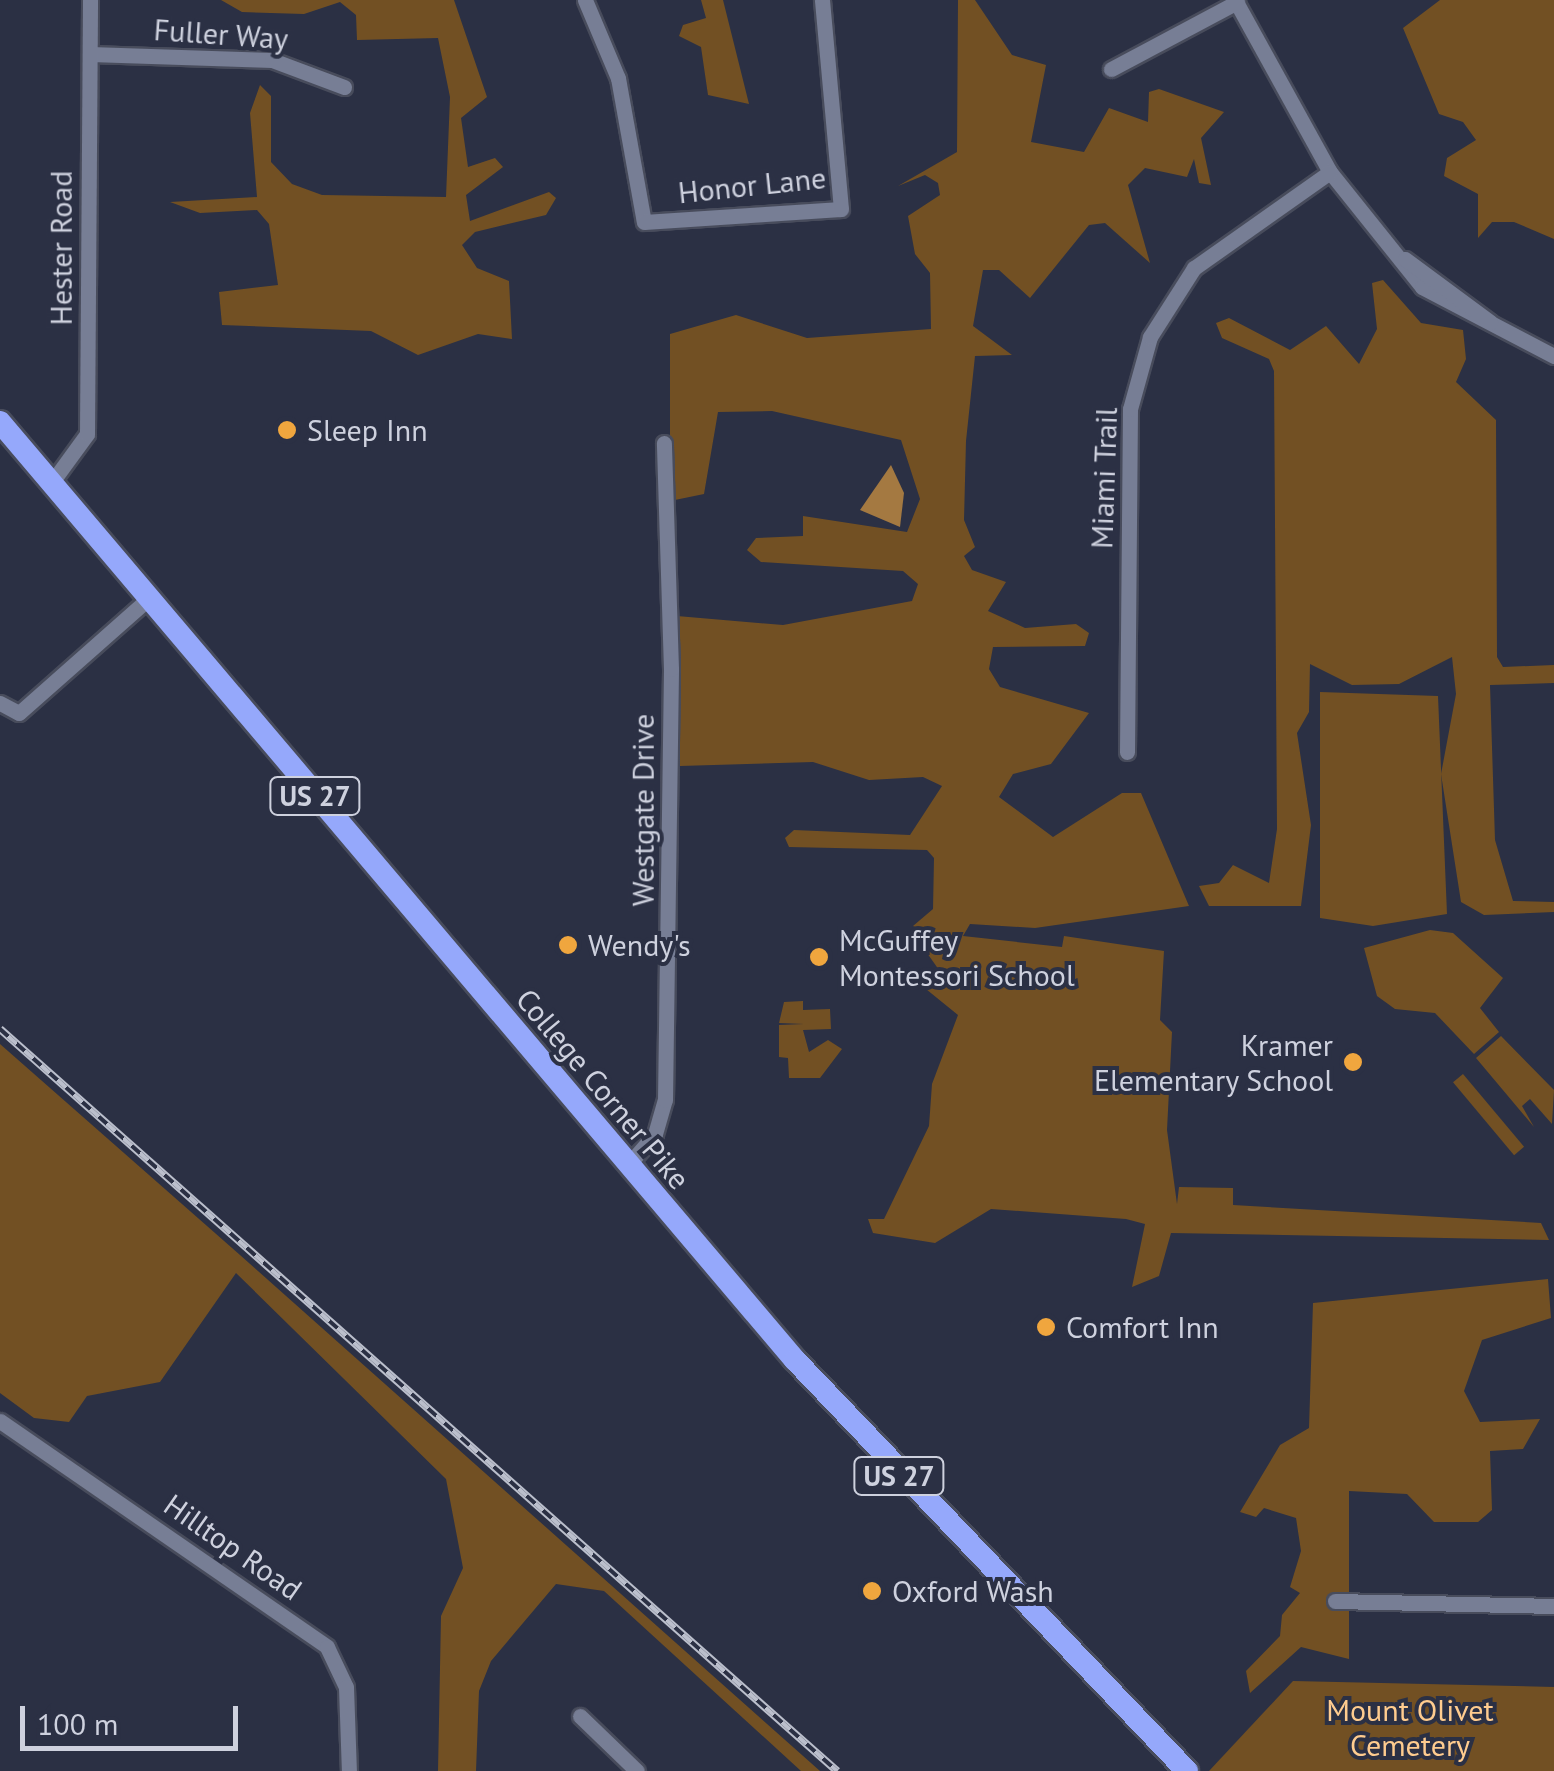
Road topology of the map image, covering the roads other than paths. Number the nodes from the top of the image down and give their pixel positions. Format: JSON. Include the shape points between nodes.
{"nodes":[{"id":1,"x":90,"y":0,"type":"edge"},
{"id":2,"x":586,"y":0,"type":"edge"},
{"id":3,"x":822,"y":0,"type":"edge"},
{"id":4,"x":1236,"y":1,"type":"edge"},
{"id":5,"x":90,"y":54,"type":"junction"},
{"id":6,"x":1111,"y":69,"type":"dead end"},
{"id":7,"x":344,"y":87,"type":"dead end"},
{"id":8,"x":1330,"y":172,"type":"junction"},
{"id":9,"x":1554,"y":356,"type":"edge"},
{"id":10,"x":0,"y":422,"type":"edge"},
{"id":11,"x":664,"y":443,"type":"dead end"},
{"id":12,"x":52,"y":482,"type":"junction"},
{"id":13,"x":150,"y":597,"type":"junction"},
{"id":14,"x":0,"y":703,"type":"edge"},
{"id":15,"x":1127,"y":752,"type":"dead end"},
{"id":16,"x":628,"y":1165,"type":"junction"},
{"id":17,"x":0,"y":1421,"type":"edge"},
{"id":18,"x":1335,"y":1601,"type":"dead end"},
{"id":19,"x":1554,"y":1606,"type":"edge"},
{"id":20,"x":580,"y":1716,"type":"dead end"},
{"id":21,"x":348,"y":1771,"type":"edge"},
{"id":22,"x":637,"y":1771,"type":"edge"},
{"id":23,"x":1187,"y":1771,"type":"edge"}],
"edges":[{"from":1,"to":5,"type":"street","name":"Hester Road"},
{"from":2,"to":3,"type":"street","name":"Honor Lane","via":[[618,78],[644,222],[841,209]]},
{"from":4,"to":6,"type":"street"},
{"from":4,"to":8,"type":"street"},
{"from":5,"to":7,"type":"street","name":"Fuller Way","via":[[272,60]]},
{"from":5,"to":12,"type":"street","name":"Hester Road","via":[[87,434]]},
{"from":8,"to":9,"type":"street","via":[[1422,286]]},
{"from":8,"to":15,"type":"street","name":"Miami Trail","via":[[1194,268],[1150,338],[1130,409]]},
{"from":10,"to":12,"type":"highway","name":"College Corner Pike","number":"US 27"},
{"from":11,"to":16,"type":"street","name":"Westgate Drive","via":[[671,669],[665,1100],[655,1134]]},
{"from":12,"to":13,"type":"highway","name":"College Corner Pike","number":"US 27"},
{"from":13,"to":14,"type":"street","via":[[19,714]]},
{"from":13,"to":16,"type":"highway","name":"College Corner Pike","number":"US 27"},
{"from":16,"to":23,"type":"highway","name":"College Corner Pike","number":"US 27","via":[[865,1439]]},
{"from":17,"to":21,"type":"street","name":"Hilltop Road","via":[[327,1647],[346,1686]]},
{"from":18,"to":19,"type":"street"},
{"from":20,"to":22,"type":"street"}]}
